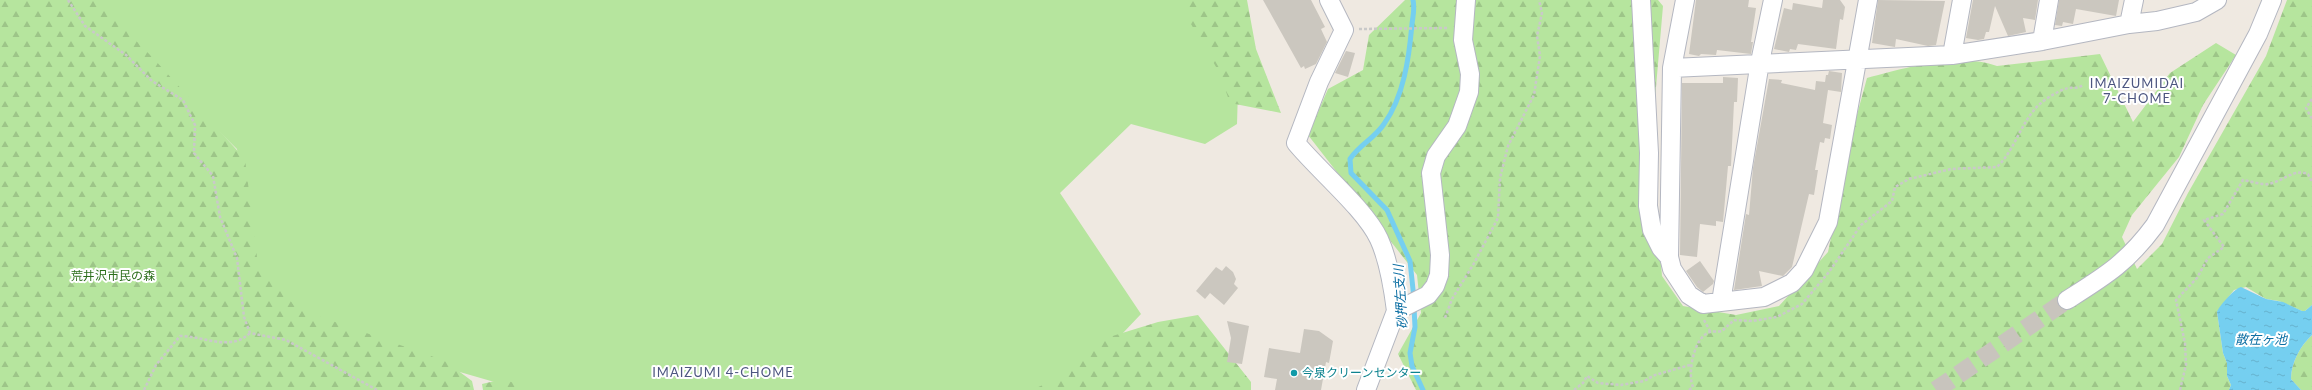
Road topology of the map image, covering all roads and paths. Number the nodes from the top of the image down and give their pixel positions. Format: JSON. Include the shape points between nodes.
{"nodes":[{"id":1,"x":68,"y":0,"type":"edge"},
{"id":2,"x":1329,"y":0,"type":"edge"},
{"id":3,"x":1466,"y":0,"type":"edge"},
{"id":4,"x":1539,"y":0,"type":"edge"},
{"id":5,"x":1641,"y":0,"type":"edge"},
{"id":6,"x":1685,"y":0,"type":"edge"},
{"id":7,"x":1773,"y":0,"type":"edge"},
{"id":8,"x":1868,"y":0,"type":"edge"},
{"id":9,"x":1962,"y":0,"type":"edge"},
{"id":10,"x":2050,"y":0,"type":"edge"},
{"id":11,"x":2134,"y":0,"type":"edge"},
{"id":12,"x":2217,"y":0,"type":"edge"},
{"id":13,"x":2272,"y":0,"type":"edge"},
{"id":14,"x":2129,"y":24,"type":"junction"},
{"id":15,"x":1463,"y":28,"type":"junction"},
{"id":16,"x":1344,"y":30,"type":"junction"},
{"id":17,"x":2042,"y":41,"type":"junction"},
{"id":18,"x":1952,"y":55,"type":"junction"},
{"id":19,"x":1857,"y":59,"type":"junction"},
{"id":20,"x":1760,"y":62,"type":"junction"},
{"id":21,"x":1672,"y":68,"type":"junction"},
{"id":22,"x":2083,"y":85,"type":"dead end"},
{"id":23,"x":2312,"y":99,"type":"edge"},
{"id":24,"x":2312,"y":119,"type":"edge"},
{"id":25,"x":2312,"y":179,"type":"edge"},
{"id":26,"x":1669,"y":258,"type":"junction"},
{"id":27,"x":2067,"y":300,"type":"tunnel mouth"},
{"id":28,"x":1721,"y":302,"type":"junction"},
{"id":29,"x":1396,"y":311,"type":"junction"},
{"id":30,"x":1445,"y":318,"type":"dead end"},
{"id":31,"x":250,"y":333,"type":"junction"},
{"id":32,"x":1690,"y":364,"type":"junction"},
{"id":33,"x":144,"y":390,"type":"edge"},
{"id":34,"x":377,"y":390,"type":"edge"},
{"id":35,"x":1366,"y":390,"type":"edge"},
{"id":36,"x":1574,"y":390,"type":"edge"},
{"id":37,"x":1690,"y":390,"type":"edge"},
{"id":38,"x":2180,"y":390,"type":"edge"}],
"edges":[{"from":1,"to":31,"type":"path","via":[[85,26],[126,55],[152,81],[183,100],[195,125],[194,153],[213,176],[220,217],[238,258],[244,318]]},
{"from":2,"to":16,"type":"street"},
{"from":3,"to":15,"type":"street"},
{"from":4,"to":30,"type":"path","via":[[1542,13],[1537,36],[1540,56],[1534,95],[1508,146],[1500,178],[1498,218],[1452,298]]},
{"from":5,"to":26,"type":"street","via":[[1649,153],[1648,206],[1652,230]]},
{"from":6,"to":21,"type":"street"},
{"from":7,"to":20,"type":"street"},
{"from":8,"to":19,"type":"street"},
{"from":9,"to":18,"type":"street"},
{"from":10,"to":17,"type":"street"},
{"from":11,"to":14,"type":"street"},
{"from":12,"to":14,"type":"street","via":[[2196,12]]},
{"from":13,"to":27,"type":"street","via":[[2258,34],[2155,225],[2137,249],[2110,273]]},
{"from":14,"to":17,"type":"street"},
{"from":15,"to":16,"type":"path"},
{"from":15,"to":29,"type":"street","via":[[1470,92],[1456,126],[1436,156],[1431,173],[1440,255],[1439,275],[1428,295]]},
{"from":16,"to":29,"type":"street","via":[[1319,82],[1296,144],[1365,219],[1378,238],[1390,274]]},
{"from":17,"to":18,"type":"street"},
{"from":18,"to":19,"type":"street"},
{"from":19,"to":20,"type":"street"},
{"from":19,"to":28,"type":"street","via":[[1828,222],[1804,270],[1792,283],[1764,297]]},
{"from":20,"to":21,"type":"street"},
{"from":20,"to":28,"type":"street"},
{"from":21,"to":26,"type":"street"},
{"from":22,"to":32,"type":"path","via":[[2060,92],[2036,107],[2007,156],[1997,167],[1951,169],[1909,179],[1895,187],[1892,201],[1861,225],[1829,272],[1802,304],[1777,317],[1752,321],[1734,320],[1722,331],[1710,331],[1699,339]]},
{"from":23,"to":24,"type":"path","via":[[2306,108]]},
{"from":25,"to":38,"type":"path","via":[[2303,172],[2268,184],[2243,180],[2223,214],[2204,220],[2224,247],[2208,258],[2197,278],[2176,300],[2185,343],[2186,365]]},
{"from":26,"to":28,"type":"street","via":[[1672,269],[1693,299],[1703,304]]},
{"from":29,"to":35,"type":"street"},
{"from":31,"to":33,"type":"path","via":[[242,341],[228,343],[194,336],[180,336],[156,365]]},
{"from":31,"to":34,"type":"path","via":[[286,340]]},
{"from":32,"to":36,"type":"path","via":[[1644,381],[1622,385],[1598,383],[1587,376]]},
{"from":32,"to":37,"type":"path","via":[[1693,387]]}]}
